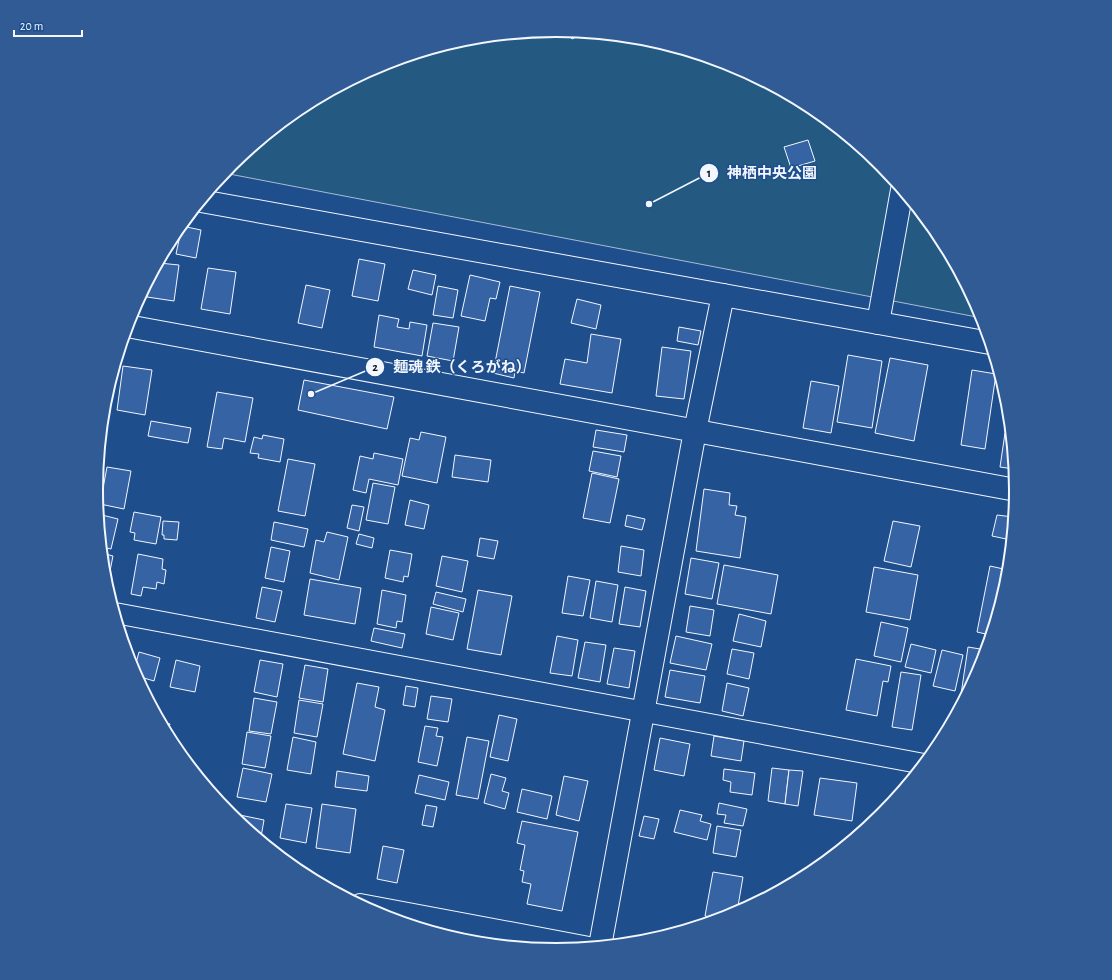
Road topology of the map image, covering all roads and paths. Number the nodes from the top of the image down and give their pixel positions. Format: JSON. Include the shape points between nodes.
{"nodes":[{"id":1,"x":901,"y":196,"type":"edge"},
{"id":2,"x":206,"y":202,"type":"edge"},
{"id":3,"x":723,"y":295,"type":"junction"},
{"id":4,"x":878,"y":323,"type":"junction"},
{"id":5,"x":133,"y":327,"type":"edge"},
{"id":6,"x":985,"y":343,"type":"edge"},
{"id":7,"x":695,"y":431,"type":"junction"},
{"id":8,"x":1009,"y":489,"type":"edge"},
{"id":9,"x":120,"y":614,"type":"edge"},
{"id":10,"x":643,"y":711,"type":"junction"},
{"id":11,"x":917,"y":763,"type":"edge"},
{"id":12,"x":381,"y":908,"type":"edge"},
{"id":13,"x":601,"y":940,"type":"edge"},
{"id":14,"x":566,"y":943,"type":"edge"}],
"edges":[{"from":1,"to":4,"type":"street"},
{"from":2,"to":3,"type":"street"},
{"from":3,"to":4,"type":"street"},
{"from":3,"to":7,"type":"street"},
{"from":4,"to":6,"type":"street"},
{"from":5,"to":7,"type":"street"},
{"from":7,"to":8,"type":"street"},
{"from":7,"to":10,"type":"street"},
{"from":9,"to":10,"type":"street"},
{"from":10,"to":11,"type":"street"},
{"from":10,"to":13,"type":"street"},
{"from":12,"to":14,"type":"street"}]}
